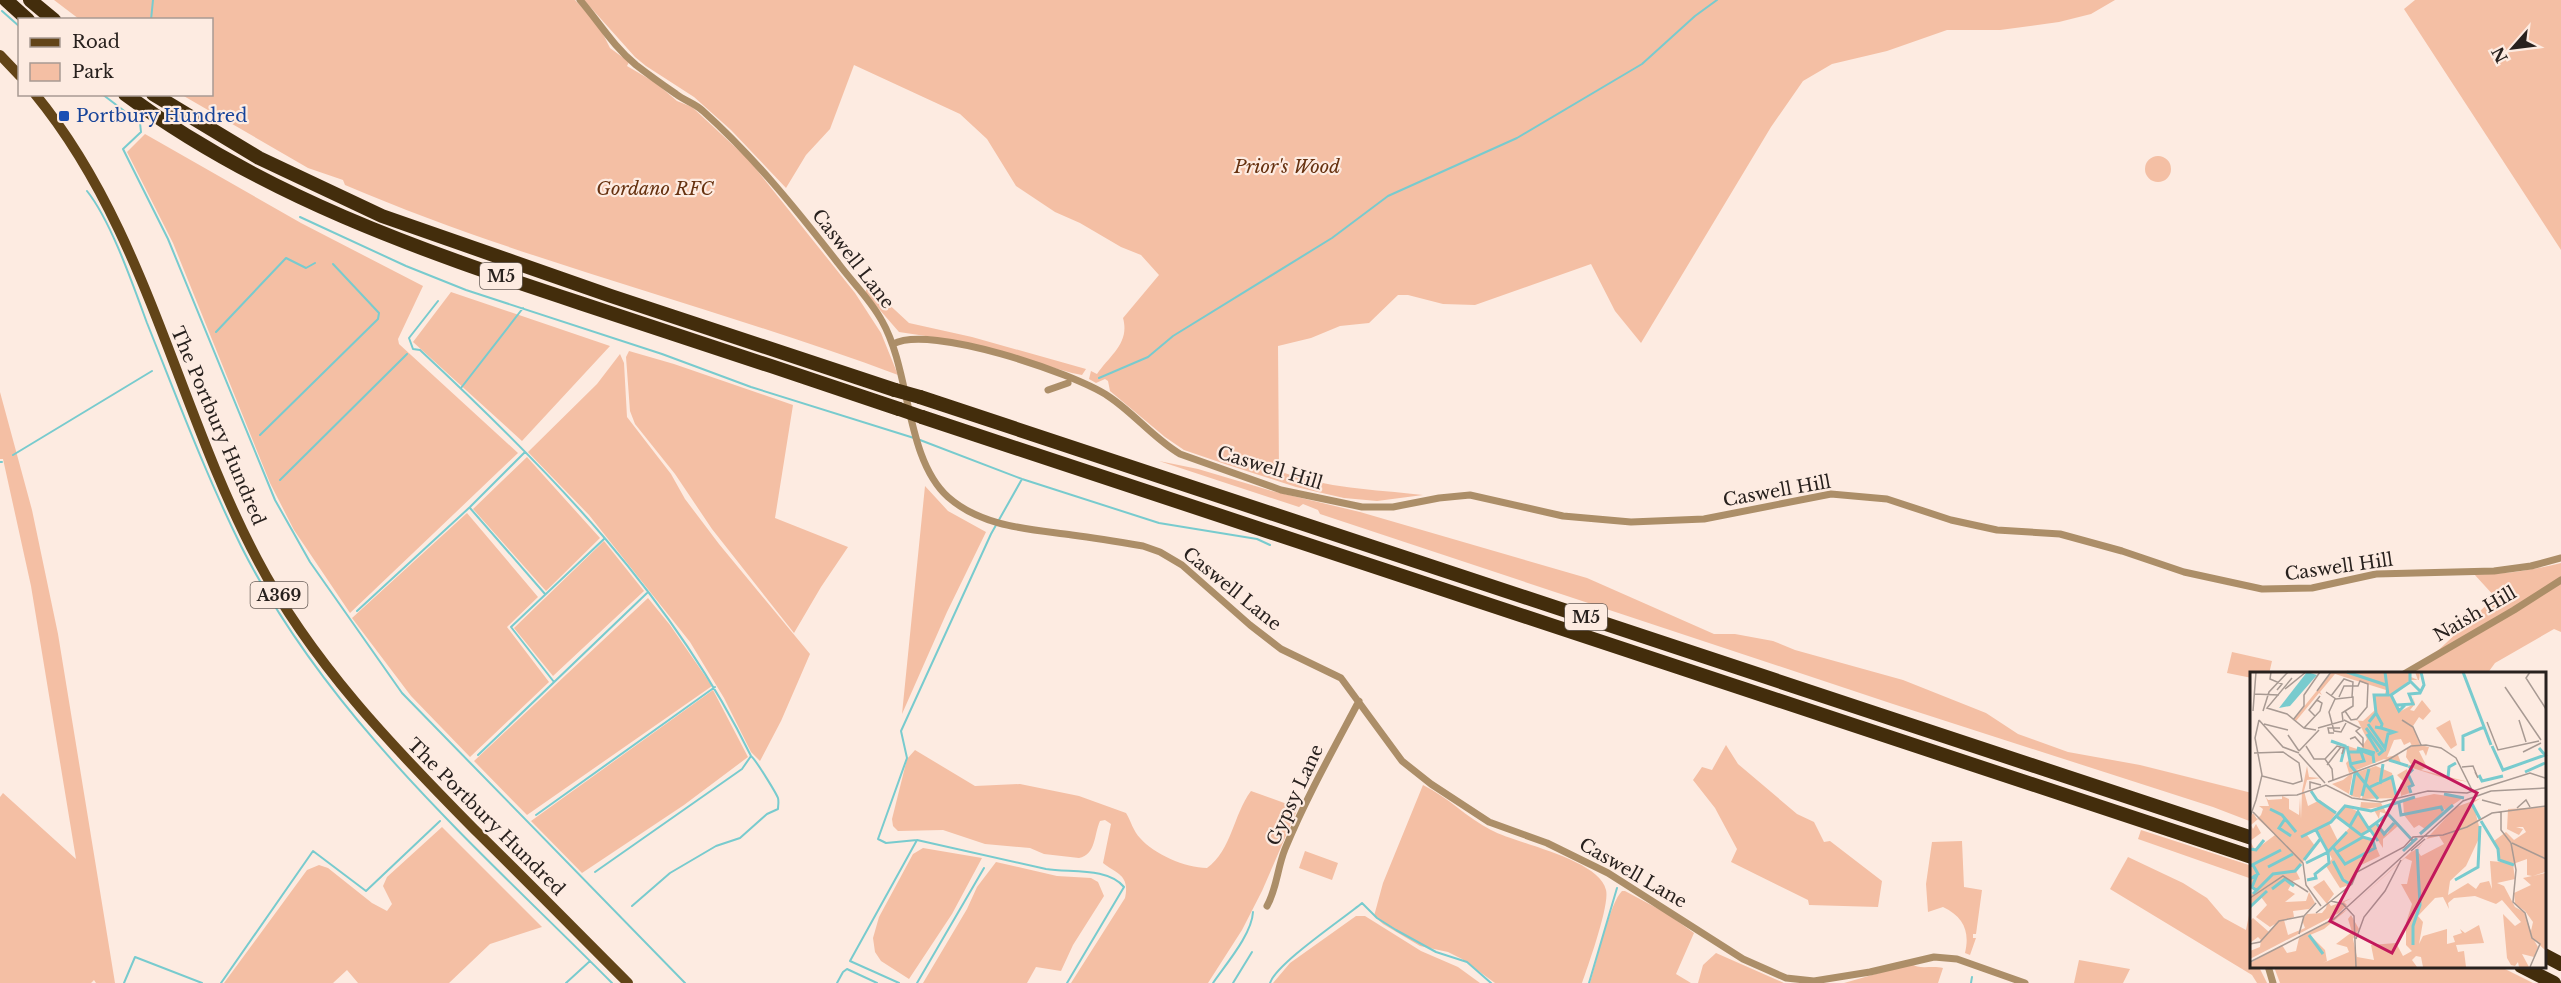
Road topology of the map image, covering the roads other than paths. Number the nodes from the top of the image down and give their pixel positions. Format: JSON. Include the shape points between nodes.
{"nodes":[{"id":1,"x":6,"y":0,"type":"edge"},
{"id":2,"x":30,"y":0,"type":"edge"},
{"id":3,"x":580,"y":0,"type":"edge"},
{"id":4,"x":26,"y":18,"type":"edge"},
{"id":5,"x":52,"y":18,"type":"edge"},
{"id":6,"x":1,"y":58,"type":"edge"},
{"id":7,"x":18,"y":74,"type":"edge"},
{"id":8,"x":37,"y":96,"type":"edge"},
{"id":9,"x":128,"y":96,"type":"edge"},
{"id":10,"x":156,"y":96,"type":"edge"},
{"id":11,"x":893,"y":344,"type":"junction"},
{"id":12,"x":1057,"y":372,"type":"junction"},
{"id":13,"x":1068,"y":383,"type":"dead end"},
{"id":14,"x":2561,"y":558,"type":"edge"},
{"id":15,"x":2561,"y":580,"type":"edge"},
{"id":16,"x":2407,"y":672,"type":"edge"},
{"id":17,"x":1359,"y":701,"type":"junction"},
{"id":18,"x":2250,"y":837,"type":"edge"},
{"id":19,"x":2250,"y":855,"type":"edge"},
{"id":20,"x":1267,"y":906,"type":"dead end"},
{"id":21,"x":2546,"y":956,"type":"edge"},
{"id":22,"x":2561,"y":964,"type":"edge"},
{"id":23,"x":2269,"y":968,"type":"edge"},
{"id":24,"x":2525,"y":968,"type":"edge"},
{"id":25,"x":628,"y":983,"type":"edge"},
{"id":26,"x":2025,"y":983,"type":"edge"},
{"id":27,"x":2273,"y":983,"type":"edge"},
{"id":28,"x":2554,"y":983,"type":"edge"}],
"edges":[{"from":1,"to":4,"type":"highway"},
{"from":2,"to":5,"type":"highway"},
{"from":3,"to":11,"type":"street","name":"Caswell Lane","via":[[613,44],[636,65],[701,109],[759,166],[882,320]]},
{"from":6,"to":7,"type":"main road"},
{"from":8,"to":25,"type":"main road","name":"The Portbury Hundred","number":"A369","via":[[85,166],[133,260],[220,484],[258,561],[293,618],[336,679],[395,749]]},
{"from":9,"to":19,"type":"highway","number":"M5","bridge":true,"via":[[230,162],[294,196],[351,222],[521,283]]},
{"from":10,"to":18,"type":"highway","number":"M5","bridge":true,"via":[[259,158],[382,216],[590,289]]},
{"from":11,"to":12,"type":"street","name":"Caswell Hill","via":[[918,339],[969,346]]},
{"from":11,"to":17,"type":"street","name":"Caswell Lane","via":[[924,459],[947,496],[980,518],[1004,525],[1098,538],[1160,552],[1182,565],[1281,649],[1341,678]]},
{"from":12,"to":13,"type":"street","via":[[1051,389]]},
{"from":12,"to":14,"type":"street","name":"Caswell Hill","via":[[1108,396],[1180,454],[1281,490],[1362,507],[1394,507],[1470,495],[1563,516],[1631,522],[1704,519],[1831,494],[1887,499],[1997,530],[2060,534],[2184,572],[2262,589],[2312,588],[2376,574],[2494,571]]},
{"from":15,"to":16,"type":"street","name":"Naish Hill"},
{"from":17,"to":20,"type":"street","name":"Gypsy Lane","via":[[1309,793]]},
{"from":17,"to":26,"type":"street","name":"Caswell Lane","via":[[1409,767],[1482,818],[1547,843],[1608,873],[1728,951],[1775,974],[1800,980],[1829,980],[1934,957],[1957,959]]},
{"from":21,"to":22,"type":"highway"},
{"from":23,"to":27,"type":"street"},
{"from":24,"to":28,"type":"highway"}]}
